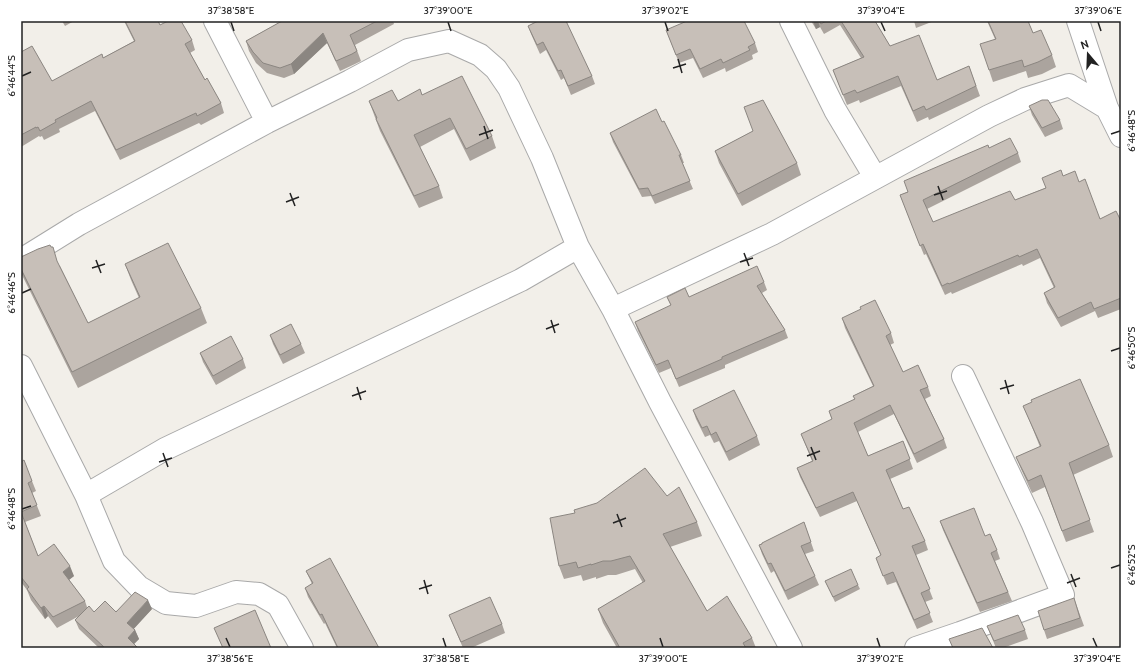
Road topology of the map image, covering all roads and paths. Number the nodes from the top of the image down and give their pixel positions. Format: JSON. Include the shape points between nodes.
{"nodes":[{"id":1,"x":215,"y":21,"type":"edge"},
{"id":2,"x":791,"y":21,"type":"edge"},
{"id":3,"x":1078,"y":21,"type":"edge"},
{"id":4,"x":1107,"y":108,"type":"junction"},
{"id":5,"x":267,"y":122,"type":"junction"},
{"id":6,"x":1121,"y":136,"type":"edge"},
{"id":7,"x":875,"y":177,"type":"junction"},
{"id":8,"x":578,"y":247,"type":"junction"},
{"id":9,"x":21,"y":260,"type":"edge"},
{"id":10,"x":613,"y":309,"type":"junction"},
{"id":11,"x":21,"y":366,"type":"edge"},
{"id":12,"x":963,"y":376,"type":"dead end"},
{"id":13,"x":86,"y":496,"type":"junction"},
{"id":14,"x":302,"y":648,"type":"edge"},
{"id":15,"x":791,"y":648,"type":"edge"},
{"id":16,"x":916,"y":648,"type":"edge"}],
"edges":[{"from":1,"to":5,"type":"street"},
{"from":2,"to":7,"type":"street","via":[[835,110]]},
{"from":3,"to":4,"type":"street"},
{"from":4,"to":6,"type":"street"},
{"from":4,"to":7,"type":"street","via":[[1069,85],[1025,99],[989,116]]},
{"from":5,"to":8,"type":"street","via":[[408,50],[449,41],[480,55],[496,69],[509,88],[542,158]]},
{"from":5,"to":9,"type":"street","via":[[79,224]]},
{"from":7,"to":10,"type":"street","via":[[772,234]]},
{"from":8,"to":10,"type":"street"},
{"from":8,"to":13,"type":"street","via":[[521,280],[165,449]]},
{"from":10,"to":15,"type":"street"},
{"from":11,"to":13,"type":"street"},
{"from":12,"to":16,"type":"street","via":[[1032,522],[1063,595]]},
{"from":13,"to":14,"type":"street","via":[[114,561],[139,587],[166,603],[196,606],[236,592],[259,594],[278,605]]}]}
